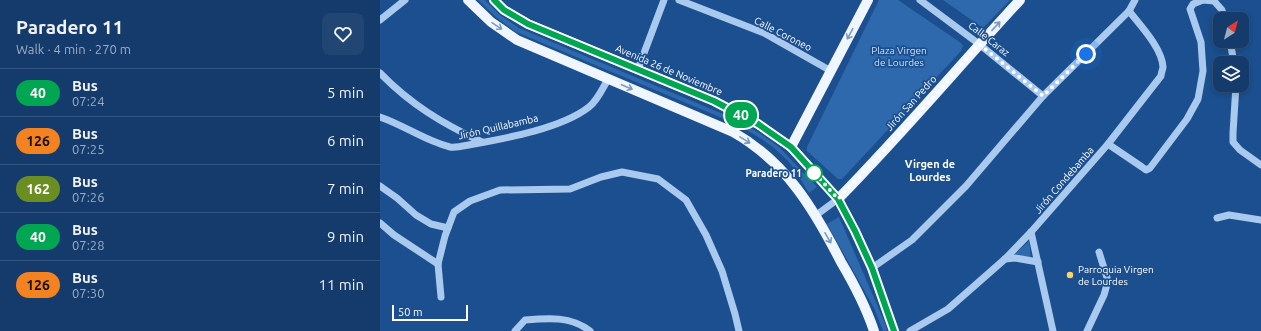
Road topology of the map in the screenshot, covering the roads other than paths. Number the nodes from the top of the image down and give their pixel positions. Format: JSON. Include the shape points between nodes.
{"nodes":[{"id":1,"x":405,"y":0,"type":"edge"},
{"id":2,"x":468,"y":0,"type":"edge"},
{"id":3,"x":494,"y":0,"type":"edge"},
{"id":4,"x":664,"y":0,"type":"edge"},
{"id":5,"x":679,"y":0,"type":"edge"},
{"id":6,"x":868,"y":0,"type":"edge"},
{"id":7,"x":920,"y":0,"type":"edge"},
{"id":8,"x":1020,"y":0,"type":"edge"},
{"id":9,"x":1135,"y":0,"type":"edge"},
{"id":10,"x":1129,"y":11,"type":"junction"},
{"id":11,"x":1222,"y":12,"type":"edge"},
{"id":12,"x":380,"y":20,"type":"edge"},
{"id":13,"x":979,"y":44,"type":"junction"},
{"id":14,"x":638,"y":69,"type":"junction"},
{"id":15,"x":831,"y":71,"type":"junction"},
{"id":16,"x":380,"y":73,"type":"edge"},
{"id":17,"x":608,"y":79,"type":"junction"},
{"id":18,"x":1236,"y":92,"type":"edge"},
{"id":19,"x":1043,"y":96,"type":"junction"},
{"id":20,"x":380,"y":117,"type":"edge"},
{"id":21,"x":482,"y":142,"type":"junction"},
{"id":22,"x":1108,"y":144,"type":"junction"},
{"id":23,"x":791,"y":147,"type":"junction"},
{"id":24,"x":1261,"y":165,"type":"edge"},
{"id":25,"x":380,"y":186,"type":"edge"},
{"id":26,"x":838,"y":199,"type":"junction"},
{"id":27,"x":815,"y":216,"type":"junction"},
{"id":28,"x":1217,"y":218,"type":"dead end"},
{"id":29,"x":1261,"y":220,"type":"edge"},
{"id":30,"x":380,"y":222,"type":"edge"},
{"id":31,"x":448,"y":228,"type":"junction"},
{"id":32,"x":1031,"y":232,"type":"junction"},
{"id":33,"x":1099,"y":252,"type":"dead end"},
{"id":34,"x":1005,"y":259,"type":"junction"},
{"id":35,"x":1038,"y":262,"type":"junction"},
{"id":36,"x":438,"y":264,"type":"junction"},
{"id":37,"x":872,"y":268,"type":"junction"},
{"id":38,"x":441,"y":297,"type":"dead end"},
{"id":39,"x":581,"y":329,"type":"edge"},
{"id":40,"x":515,"y":331,"type":"edge"},
{"id":41,"x":590,"y":331,"type":"edge"},
{"id":42,"x":738,"y":331,"type":"edge"},
{"id":43,"x":874,"y":331,"type":"edge"},
{"id":44,"x":894,"y":331,"type":"edge"},
{"id":45,"x":910,"y":331,"type":"edge"},
{"id":46,"x":1053,"y":331,"type":"edge"},
{"id":47,"x":1087,"y":331,"type":"edge"}],
"edges":[{"from":1,"to":12,"type":"street"},
{"from":2,"to":17,"type":"main road","one_way":true,"via":[[491,22],[517,40]]},
{"from":3,"to":14,"type":"main road","name":"Avenida 26 de Noviembre","via":[[504,10],[528,24]]},
{"from":4,"to":14,"type":"street"},
{"from":5,"to":15,"type":"street","name":"Calle Coroneo","via":[[764,33]]},
{"from":6,"to":15,"type":"main road","one_way":true},
{"from":7,"to":13,"type":"street","name":"Calle Caraz"},
{"from":13,"to":8,"type":"main road","name":"Jirón San Pedro","one_way":true},
{"from":9,"to":10,"type":"street"},
{"from":10,"to":19,"type":"street"},
{"from":10,"to":22,"type":"street","name":"Jirón Condebamba","via":[[1160,53],[1163,67],[1161,76]]},
{"from":11,"to":22,"type":"street","via":[[1214,1],[1203,0],[1193,4],[1190,9],[1201,42],[1203,71],[1198,99],[1187,119],[1150,168],[1146,170]]},
{"from":13,"to":19,"type":"street","name":"Calle Caraz"},
{"from":13,"to":26,"type":"main road","name":"Jirón San Pedro","via":[[933,98]]},
{"from":14,"to":23,"type":"main road","name":"Avenida 26 de Noviembre","via":[[714,101],[758,124]]},
{"from":15,"to":23,"type":"main road"},
{"from":16,"to":21,"type":"street","via":[[424,112]]},
{"from":17,"to":21,"type":"street","name":"Jirón Quillabamba","via":[[591,105],[572,118],[525,133]]},
{"from":17,"to":27,"type":"main road","one_way":true,"via":[[733,132],[746,140],[779,166]]},
{"from":18,"to":24,"type":"street","via":[[1234,142],[1240,150]]},
{"from":19,"to":37,"type":"street","via":[[966,186],[912,240]]},
{"from":20,"to":21,"type":"street","name":"Jirón Quillabamba","via":[[436,143],[452,147]]},
{"from":22,"to":32,"type":"street","name":"Jirón Condebamba"},
{"from":23,"to":26,"type":"main road","name":"Avenida 26 de Noviembre"},
{"from":25,"to":31,"type":"street","via":[[416,215],[431,224]]},
{"from":26,"to":27,"type":"street","name":"Jirón San Pedro"},
{"from":26,"to":37,"type":"main road","name":"Avenida 26 de Noviembre"},
{"from":27,"to":43,"type":"main road","one_way":true,"via":[[858,293]]},
{"from":28,"to":29,"type":"street","via":[[1228,215]]},
{"from":30,"to":36,"type":"street","via":[[394,235]]},
{"from":31,"to":36,"type":"street"},
{"from":31,"to":42,"type":"street","via":[[454,212],[470,201],[500,190],[570,189],[622,172],[658,179],[686,200],[706,235],[722,271]]},
{"from":32,"to":34,"type":"street","name":"Jirón Condebamba"},
{"from":32,"to":35,"type":"street"},
{"from":33,"to":47,"type":"street","via":[[1108,281]]},
{"from":34,"to":35,"type":"street"},
{"from":34,"to":45,"type":"street","name":"Jirón Condebamba","via":[[948,309]]},
{"from":35,"to":46,"type":"street"},
{"from":36,"to":38,"type":"street"},
{"from":37,"to":44,"type":"main road","name":"Avenida 26 de Noviembre"},
{"from":39,"to":40,"type":"street","via":[[568,320],[550,318],[525,320]]},
{"from":39,"to":41,"type":"street"}]}
